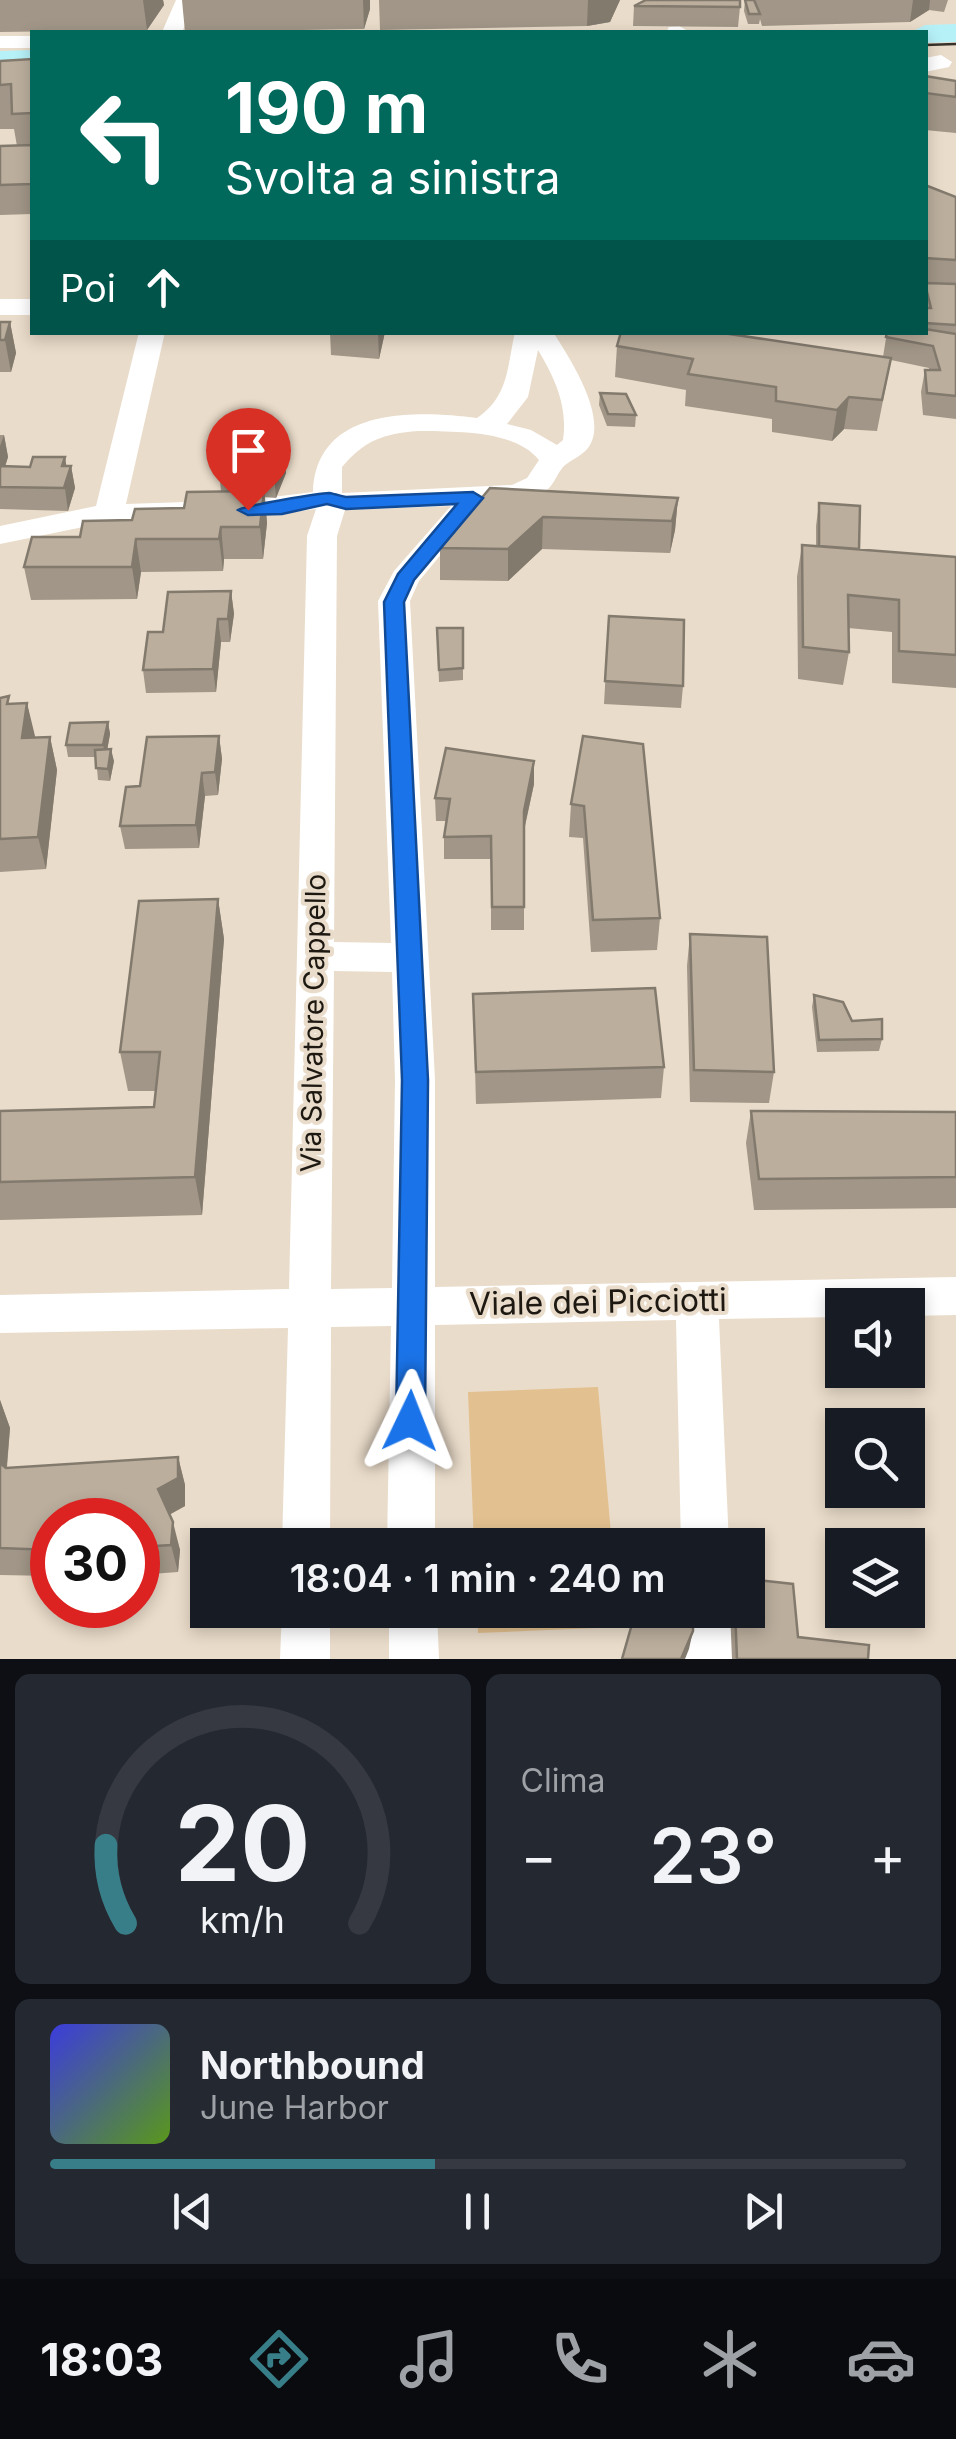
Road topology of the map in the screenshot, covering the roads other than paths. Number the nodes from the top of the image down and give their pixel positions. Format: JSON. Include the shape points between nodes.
{"nodes":[{"id":1,"x":186,"y":0,"type":"edge"},
{"id":2,"x":173,"y":30,"type":"edge"},
{"id":3,"x":956,"y":33,"type":"edge"},
{"id":4,"x":928,"y":34,"type":"edge"},
{"id":5,"x":0,"y":42,"type":"edge"},
{"id":6,"x":30,"y":42,"type":"edge"},
{"id":7,"x":30,"y":59,"type":"edge"},
{"id":8,"x":0,"y":60,"type":"edge"},
{"id":9,"x":0,"y":307,"type":"edge"},
{"id":10,"x":30,"y":307,"type":"edge"},
{"id":11,"x":151,"y":335,"type":"edge"},
{"id":12,"x":528,"y":335,"type":"edge"},
{"id":13,"x":541,"y":335,"type":"edge"},
{"id":14,"x":482,"y":428,"type":"junction"},
{"id":15,"x":554,"y":460,"type":"junction"},
{"id":16,"x":473,"y":498,"type":"junction"},
{"id":17,"x":330,"y":500,"type":"junction"},
{"id":18,"x":109,"y":514,"type":"junction"},
{"id":19,"x":0,"y":535,"type":"edge"},
{"id":20,"x":314,"y":956,"type":"junction"},
{"id":21,"x":408,"y":958,"type":"junction"},
{"id":22,"x":956,"y":1296,"type":"edge"},
{"id":23,"x":697,"y":1300,"type":"junction"},
{"id":24,"x":308,"y":1306,"type":"junction"},
{"id":25,"x":414,"y":1307,"type":"junction"},
{"id":26,"x":0,"y":1314,"type":"edge"},
{"id":27,"x":306,"y":1528,"type":"edge"},
{"id":28,"x":411,"y":1528,"type":"edge"},
{"id":29,"x":705,"y":1528,"type":"edge"},
{"id":30,"x":306,"y":1628,"type":"edge"},
{"id":31,"x":413,"y":1628,"type":"edge"},
{"id":32,"x":709,"y":1628,"type":"edge"},
{"id":33,"x":306,"y":1659,"type":"edge"},
{"id":34,"x":414,"y":1659,"type":"edge"},
{"id":35,"x":710,"y":1659,"type":"edge"}],
"edges":[{"from":1,"to":2,"type":"street"},
{"from":3,"to":4,"type":"street"},
{"from":5,"to":6,"type":"street"},
{"from":7,"to":8,"type":"street"},
{"from":9,"to":10,"type":"street"},
{"from":11,"to":18,"type":"street"},
{"from":12,"to":14,"type":"street","via":[[518,396]]},
{"from":13,"to":15,"type":"street","via":[[571,386],[580,431],[576,444]]},
{"from":14,"to":15,"type":"street","name":"Via Salvatore Cappello","via":[[534,440]]},
{"from":14,"to":17,"type":"street","name":"Via Salvatore Cappello","via":[[401,424],[354,437],[328,466]]},
{"from":15,"to":16,"type":"street","via":[[537,484],[518,494]]},
{"from":16,"to":17,"type":"street"},
{"from":16,"to":21,"type":"street","via":[[405,578],[394,602]]},
{"from":17,"to":18,"type":"street"},
{"from":17,"to":20,"type":"street","name":"Via Salvatore Cappello","via":[[322,536]]},
{"from":18,"to":19,"type":"street"},
{"from":20,"to":21,"type":"street"},
{"from":20,"to":24,"type":"street","name":"Via Salvatore Cappello"},
{"from":21,"to":25,"type":"street"},
{"from":22,"to":23,"type":"street","name":"Viale dei Picciotti"},
{"from":23,"to":25,"type":"street","name":"Viale dei Picciotti"},
{"from":23,"to":29,"type":"street"},
{"from":24,"to":25,"type":"street","name":"Viale dei Picciotti"},
{"from":24,"to":26,"type":"street","name":"Viale dei Picciotti"},
{"from":24,"to":27,"type":"street","name":"Via Salvatore Cappello"},
{"from":25,"to":28,"type":"street"},
{"from":30,"to":33,"type":"street"},
{"from":31,"to":34,"type":"street"},
{"from":32,"to":35,"type":"street"}]}
